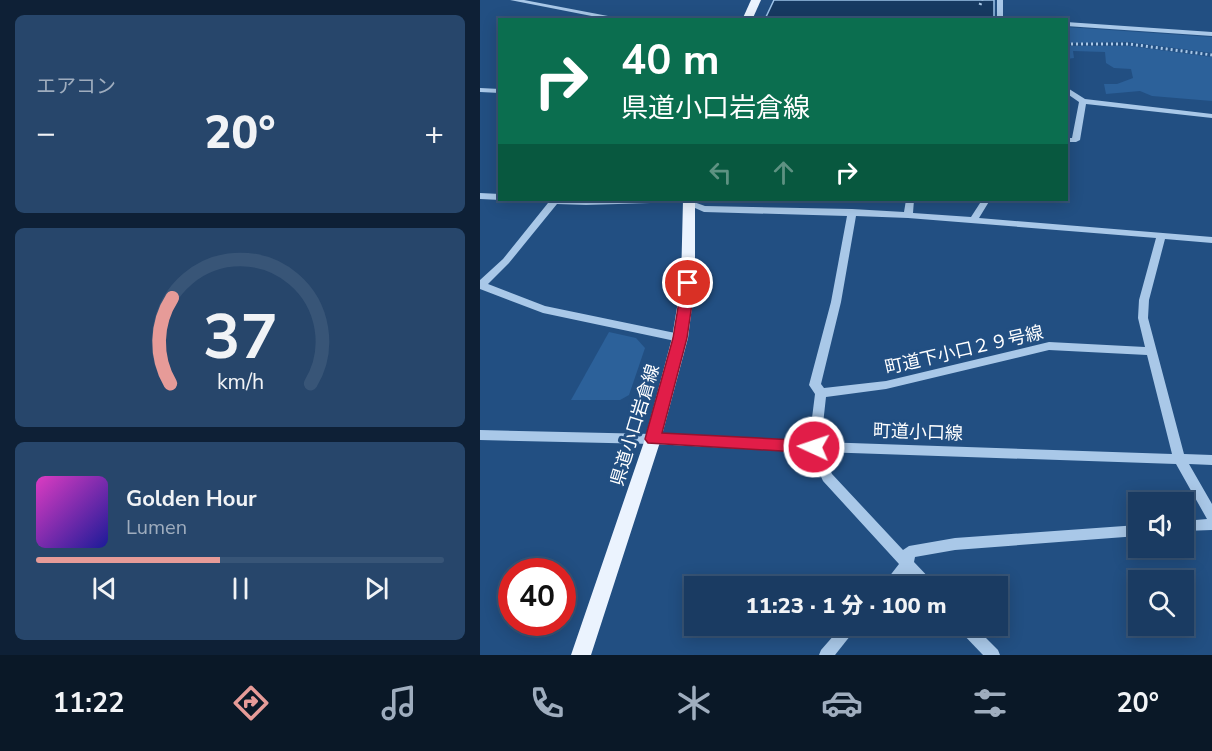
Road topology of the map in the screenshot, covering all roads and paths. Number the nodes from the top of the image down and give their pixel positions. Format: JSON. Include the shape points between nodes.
{"nodes":[{"id":1,"x":513,"y":0,"type":"edge"},
{"id":2,"x":756,"y":0,"type":"edge"},
{"id":3,"x":982,"y":0,"type":"edge"},
{"id":4,"x":1000,"y":0,"type":"edge"},
{"id":5,"x":980,"y":5,"type":"dead end"},
{"id":6,"x":615,"y":18,"type":"edge"},
{"id":7,"x":748,"y":18,"type":"edge"},
{"id":8,"x":1000,"y":18,"type":"edge"},
{"id":9,"x":1068,"y":24,"type":"edge"},
{"id":10,"x":1212,"y":33,"type":"edge"},
{"id":11,"x":1068,"y":44,"type":"edge"},
{"id":12,"x":1212,"y":55,"type":"edge"},
{"id":13,"x":480,"y":90,"type":"edge"},
{"id":14,"x":1068,"y":90,"type":"edge"},
{"id":15,"x":498,"y":91,"type":"edge"},
{"id":16,"x":1083,"y":101,"type":"junction"},
{"id":17,"x":1212,"y":116,"type":"edge"},
{"id":18,"x":1068,"y":140,"type":"edge"},
{"id":19,"x":480,"y":196,"type":"edge"},
{"id":20,"x":498,"y":197,"type":"edge"},
{"id":21,"x":554,"y":201,"type":"edge"},
{"id":22,"x":618,"y":201,"type":"edge"},
{"id":23,"x":686,"y":201,"type":"edge"},
{"id":24,"x":910,"y":201,"type":"edge"},
{"id":25,"x":985,"y":201,"type":"edge"},
{"id":26,"x":852,"y":212,"type":"junction"},
{"id":27,"x":908,"y":215,"type":"junction"},
{"id":28,"x":973,"y":221,"type":"junction"},
{"id":29,"x":1161,"y":237,"type":"junction"},
{"id":30,"x":1212,"y":240,"type":"edge"},
{"id":31,"x":480,"y":285,"type":"edge"},
{"id":32,"x":680,"y":338,"type":"junction"},
{"id":33,"x":1151,"y":351,"type":"junction"},
{"id":34,"x":821,"y":393,"type":"junction"},
{"id":35,"x":480,"y":435,"type":"edge"},
{"id":36,"x":653,"y":439,"type":"junction"},
{"id":37,"x":814,"y":447,"type":"junction"},
{"id":38,"x":1179,"y":458,"type":"junction"},
{"id":39,"x":1212,"y":460,"type":"edge"},
{"id":40,"x":1212,"y":516,"type":"edge"},
{"id":41,"x":1212,"y":524,"type":"edge"},
{"id":42,"x":1194,"y":525,"type":"edge"},
{"id":43,"x":1128,"y":531,"type":"edge"},
{"id":44,"x":907,"y":564,"type":"junction"},
{"id":45,"x":898,"y":576,"type":"edge"},
{"id":46,"x":918,"y":576,"type":"edge"},
{"id":47,"x":842,"y":636,"type":"edge"},
{"id":48,"x":975,"y":636,"type":"edge"},
{"id":49,"x":581,"y":655,"type":"edge"},
{"id":50,"x":826,"y":655,"type":"edge"},
{"id":51,"x":993,"y":655,"type":"edge"}],
"edges":[{"from":1,"to":6,"type":"street"},
{"from":2,"to":7,"type":"main road"},
{"from":3,"to":5,"type":"path"},
{"from":4,"to":8,"type":"street"},
{"from":9,"to":10,"type":"street"},
{"from":11,"to":12,"type":"path","via":[[1129,44]]},
{"from":13,"to":15,"type":"street"},
{"from":14,"to":16,"type":"street"},
{"from":16,"to":17,"type":"street"},
{"from":16,"to":18,"type":"street","via":[[1076,140]]},
{"from":19,"to":20,"type":"street"},
{"from":21,"to":22,"type":"street"},
{"from":21,"to":31,"type":"street","via":[[506,261]]},
{"from":23,"to":26,"type":"street","via":[[704,209]]},
{"from":23,"to":32,"type":"main road","name":"県道小口岩倉線","via":[[688,283]]},
{"from":24,"to":27,"type":"street"},
{"from":25,"to":28,"type":"street"},
{"from":26,"to":27,"type":"street"},
{"from":26,"to":34,"type":"street","via":[[836,302],[815,385]]},
{"from":27,"to":28,"type":"street"},
{"from":28,"to":29,"type":"street"},
{"from":29,"to":30,"type":"street"},
{"from":29,"to":33,"type":"street","via":[[1144,300],[1143,318]]},
{"from":31,"to":32,"type":"street","via":[[543,309]]},
{"from":32,"to":36,"type":"main road","name":"県道小口岩倉線"},
{"from":33,"to":34,"type":"street","name":"町道下小口２９号線","via":[[1049,346],[886,385]]},
{"from":33,"to":38,"type":"street"},
{"from":34,"to":37,"type":"street"},
{"from":35,"to":36,"type":"street","name":"町道小口線"},
{"from":36,"to":37,"type":"street","name":"町道小口線"},
{"from":36,"to":49,"type":"main road","name":"県道小口岩倉線"},
{"from":37,"to":38,"type":"street","name":"町道小口線"},
{"from":37,"to":44,"type":"street","via":[[827,477]]},
{"from":38,"to":39,"type":"street","name":"町道小口線"},
{"from":38,"to":40,"type":"street"},
{"from":41,"to":42,"type":"street"},
{"from":43,"to":44,"type":"street","via":[[956,544],[909,552]]},
{"from":44,"to":45,"type":"street"},
{"from":44,"to":46,"type":"street"},
{"from":47,"to":50,"type":"street"},
{"from":48,"to":51,"type":"street"}]}
